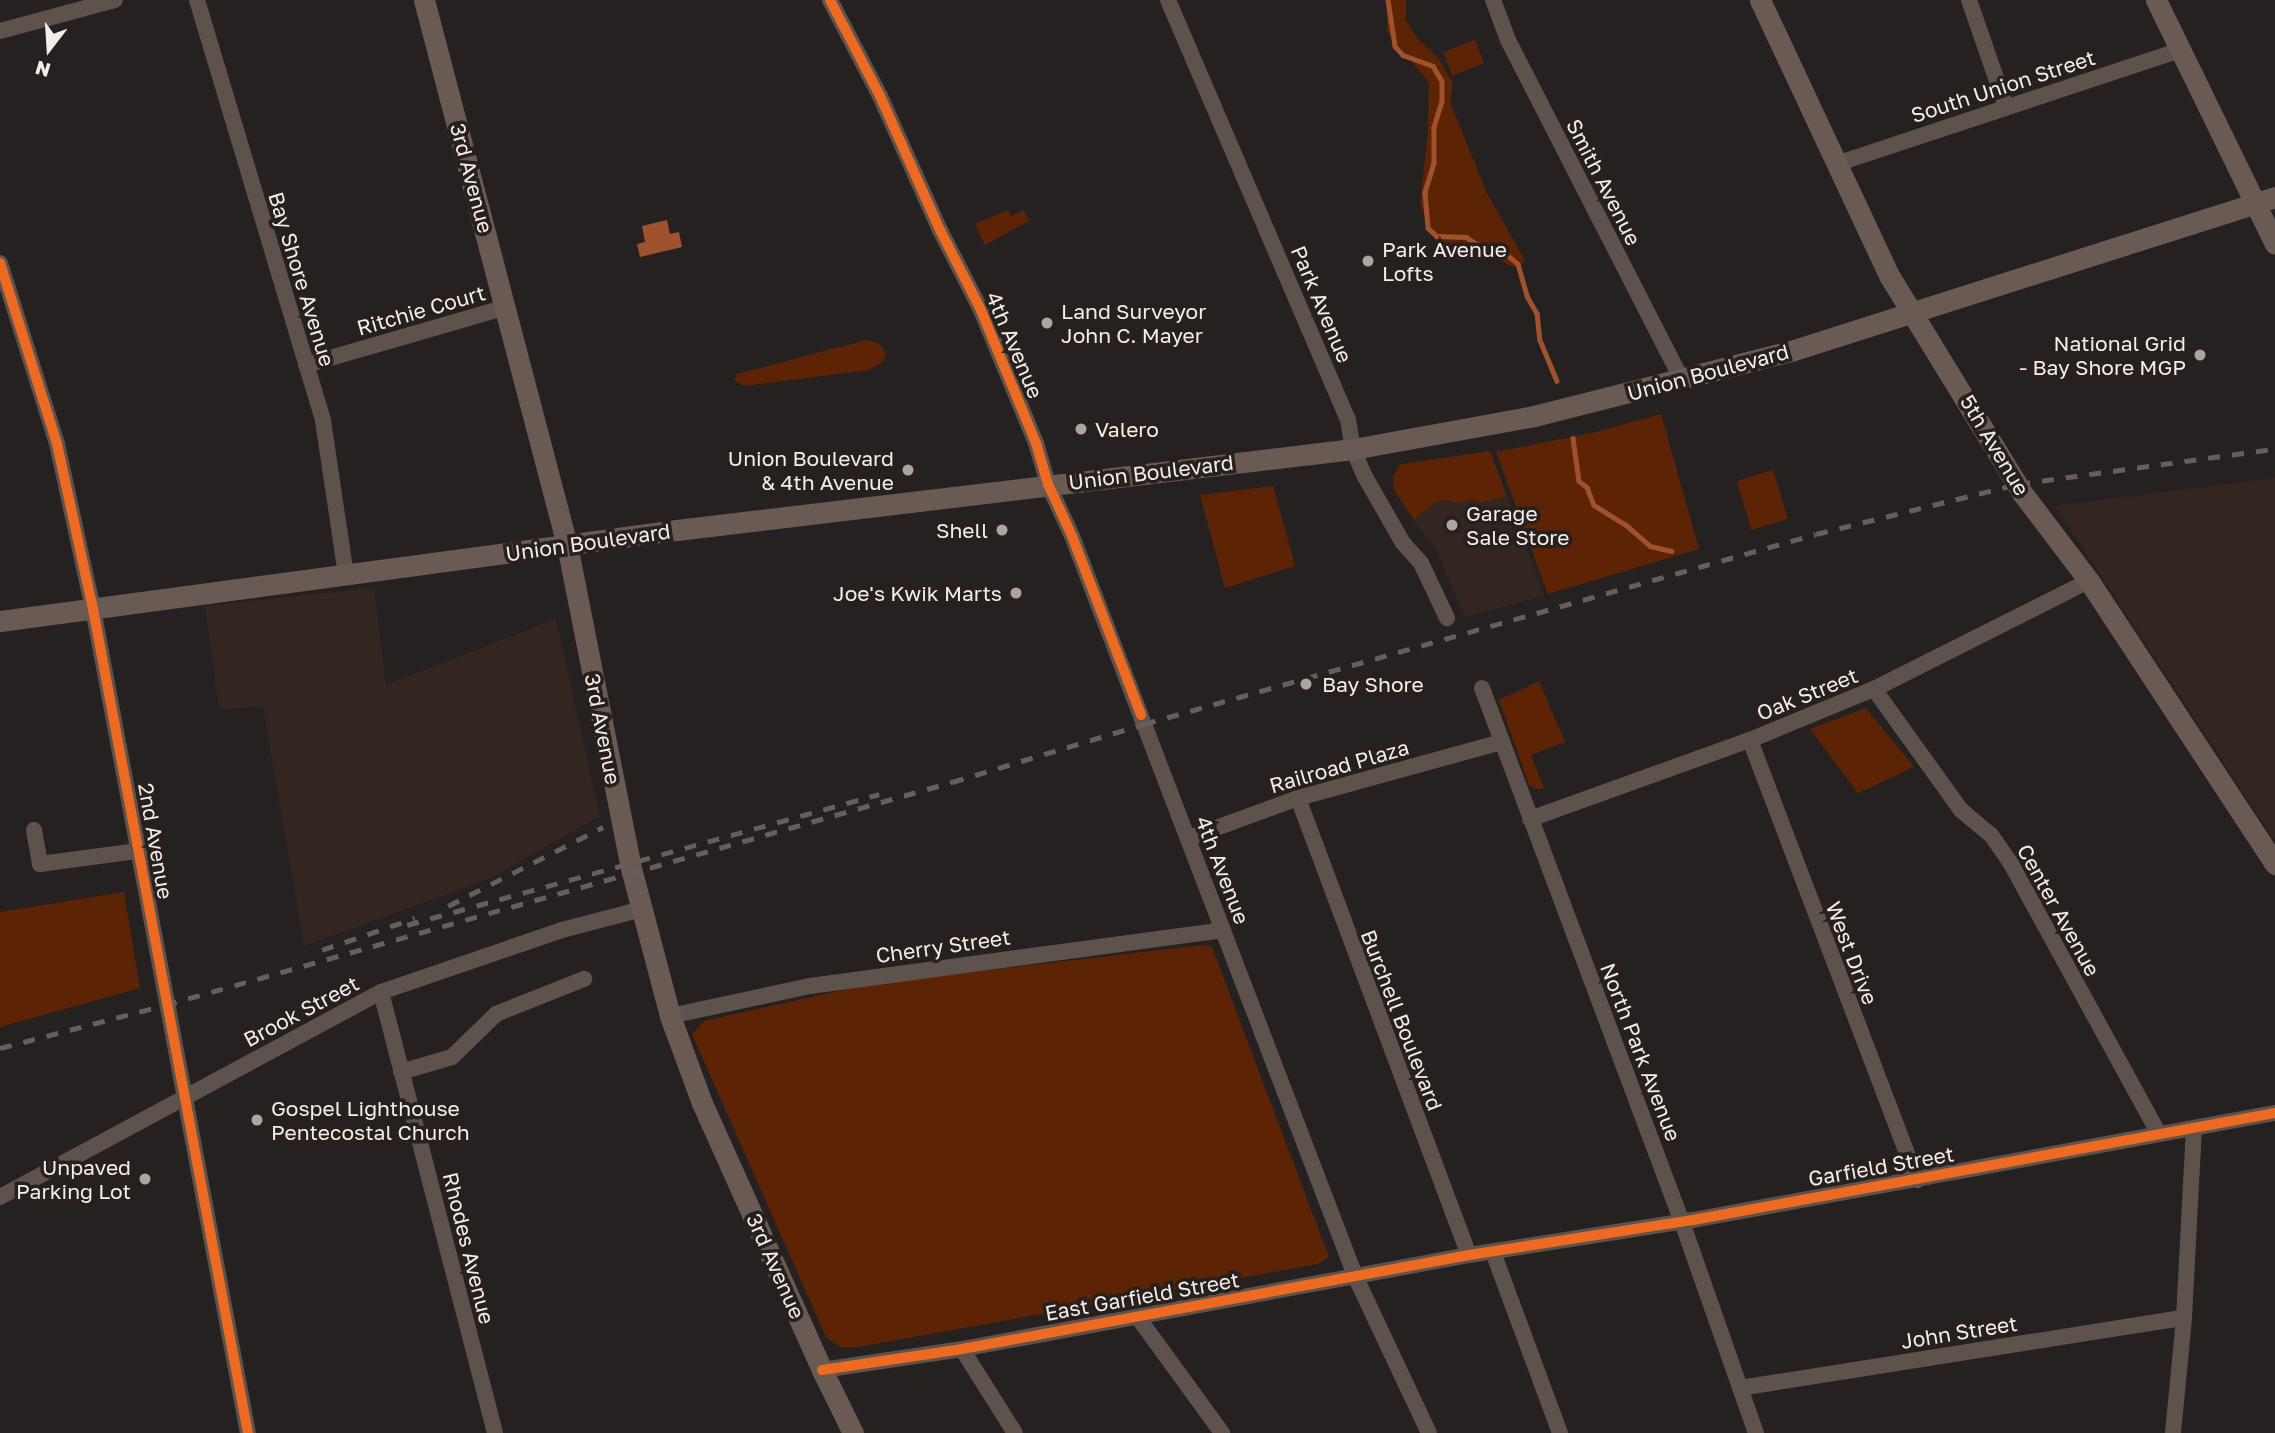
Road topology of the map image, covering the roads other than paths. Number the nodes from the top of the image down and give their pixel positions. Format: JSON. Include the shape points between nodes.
{"nodes":[{"id":1,"x":116,"y":0,"type":"edge"},
{"id":2,"x":197,"y":0,"type":"edge"},
{"id":3,"x":424,"y":0,"type":"edge"},
{"id":4,"x":830,"y":0,"type":"edge"},
{"id":5,"x":1168,"y":0,"type":"edge"},
{"id":6,"x":1493,"y":0,"type":"edge"},
{"id":7,"x":1760,"y":0,"type":"edge"},
{"id":8,"x":1969,"y":0,"type":"edge"},
{"id":9,"x":2156,"y":0,"type":"edge"},
{"id":10,"x":0,"y":32,"type":"edge"},
{"id":11,"x":2180,"y":50,"type":"junction"},
{"id":12,"x":2006,"y":107,"type":"junction"},
{"id":13,"x":1839,"y":163,"type":"junction"},
{"id":14,"x":2275,"y":197,"type":"edge"},
{"id":15,"x":2254,"y":202,"type":"junction"},
{"id":16,"x":2275,"y":244,"type":"edge"},
{"id":17,"x":0,"y":263,"type":"edge"},
{"id":18,"x":507,"y":307,"type":"junction"},
{"id":19,"x":1913,"y":312,"type":"junction"},
{"id":20,"x":306,"y":365,"type":"junction"},
{"id":21,"x":1682,"y":380,"type":"junction"},
{"id":22,"x":1353,"y":449,"type":"junction"},
{"id":23,"x":1048,"y":484,"type":"junction"},
{"id":24,"x":567,"y":545,"type":"junction"},
{"id":25,"x":346,"y":574,"type":"junction"},
{"id":26,"x":2089,"y":581,"type":"junction"},
{"id":27,"x":93,"y":609,"type":"junction"},
{"id":28,"x":1447,"y":618,"type":"dead end"},
{"id":29,"x":0,"y":621,"type":"edge"},
{"id":30,"x":1482,"y":688,"type":"dead end"},
{"id":31,"x":1874,"y":689,"type":"junction"},
{"id":32,"x":1751,"y":740,"type":"junction"},
{"id":33,"x":1502,"y":742,"type":"junction"},
{"id":34,"x":1298,"y":798,"type":"junction"},
{"id":35,"x":1530,"y":819,"type":"junction"},
{"id":36,"x":34,"y":830,"type":"dead end"},
{"id":37,"x":1189,"y":838,"type":"junction"},
{"id":38,"x":138,"y":850,"type":"junction"},
{"id":39,"x":2275,"y":864,"type":"edge"},
{"id":40,"x":642,"y":909,"type":"junction"},
{"id":41,"x":1223,"y":930,"type":"junction"},
{"id":42,"x":584,"y":979,"type":"dead end"},
{"id":43,"x":381,"y":992,"type":"junction"},
{"id":44,"x":670,"y":1016,"type":"junction"},
{"id":45,"x":401,"y":1072,"type":"junction"},
{"id":46,"x":185,"y":1098,"type":"junction"},
{"id":47,"x":2275,"y":1113,"type":"edge"},
{"id":48,"x":2194,"y":1128,"type":"junction"},
{"id":49,"x":2159,"y":1134,"type":"junction"},
{"id":50,"x":1917,"y":1180,"type":"junction"},
{"id":51,"x":0,"y":1197,"type":"edge"},
{"id":52,"x":1682,"y":1222,"type":"junction"},
{"id":53,"x":1493,"y":1252,"type":"junction"},
{"id":54,"x":1469,"y":1255,"type":"junction"},
{"id":55,"x":1356,"y":1278,"type":"junction"},
{"id":56,"x":1137,"y":1316,"type":"junction"},
{"id":57,"x":2184,"y":1318,"type":"junction"},
{"id":58,"x":962,"y":1349,"type":"junction"},
{"id":59,"x":822,"y":1370,"type":"junction"},
{"id":60,"x":1740,"y":1388,"type":"junction"},
{"id":61,"x":248,"y":1433,"type":"edge"},
{"id":62,"x":495,"y":1433,"type":"edge"},
{"id":63,"x":853,"y":1433,"type":"edge"},
{"id":64,"x":1015,"y":1433,"type":"edge"},
{"id":65,"x":1222,"y":1433,"type":"edge"},
{"id":66,"x":1429,"y":1433,"type":"edge"},
{"id":67,"x":1559,"y":1433,"type":"edge"},
{"id":68,"x":1756,"y":1433,"type":"edge"},
{"id":69,"x":2173,"y":1433,"type":"edge"}],
"edges":[{"from":1,"to":10,"type":"street"},
{"from":2,"to":20,"type":"street","name":"Bay Shore Avenue"},
{"from":3,"to":18,"type":"main road","name":"3rd Avenue"},
{"from":4,"to":23,"type":"street","name":"4th Avenue","via":[[980,308],[1036,443]]},
{"from":5,"to":22,"type":"street","name":"Park Avenue","via":[[1348,419]]},
{"from":6,"to":21,"type":"street","name":"Smith Avenue","via":[[1508,40]]},
{"from":7,"to":13,"type":"main road","name":"5th Avenue"},
{"from":8,"to":12,"type":"street"},
{"from":9,"to":11,"type":"main road"},
{"from":11,"to":12,"type":"street","name":"South Union Street"},
{"from":11,"to":15,"type":"main road"},
{"from":12,"to":13,"type":"street","name":"South Union Street"},
{"from":13,"to":19,"type":"main road","name":"5th Avenue","via":[[1890,277]]},
{"from":14,"to":15,"type":"main road","name":"Union Boulevard"},
{"from":15,"to":16,"type":"main road"},
{"from":15,"to":19,"type":"main road","name":"Union Boulevard"},
{"from":17,"to":27,"type":"street","name":"2nd Avenue","via":[[57,444]]},
{"from":18,"to":20,"type":"street","name":"Ritchie Court"},
{"from":18,"to":24,"type":"main road","name":"3rd Avenue"},
{"from":19,"to":21,"type":"main road","name":"Union Boulevard"},
{"from":19,"to":26,"type":"main road","name":"5th Avenue","via":[[2023,494]]},
{"from":20,"to":25,"type":"street","name":"Bay Shore Avenue","via":[[323,421]]},
{"from":21,"to":22,"type":"main road","name":"Union Boulevard","via":[[1544,414]]},
{"from":22,"to":23,"type":"main road","name":"Union Boulevard"},
{"from":22,"to":28,"type":"street","name":"Park Avenue","via":[[1403,543],[1421,563]]},
{"from":23,"to":24,"type":"main road","name":"Union Boulevard"},
{"from":23,"to":37,"type":"street","name":"4th Avenue"},
{"from":24,"to":25,"type":"main road","name":"Union Boulevard"},
{"from":24,"to":40,"type":"main road","name":"3rd Avenue"},
{"from":25,"to":27,"type":"main road","name":"Union Boulevard"},
{"from":26,"to":31,"type":"street","name":"Oak Street"},
{"from":26,"to":39,"type":"main road","name":"5th Avenue"},
{"from":27,"to":29,"type":"main road","name":"Union Boulevard"},
{"from":27,"to":38,"type":"street","name":"2nd Avenue"},
{"from":30,"to":33,"type":"street","name":"North Park Avenue"},
{"from":31,"to":32,"type":"street","name":"Oak Street"},
{"from":31,"to":49,"type":"street","name":"Center Avenue","via":[[1961,810],[1991,835],[2010,862]]},
{"from":32,"to":35,"type":"street","name":"Oak Street"},
{"from":32,"to":50,"type":"street","name":"West Drive"},
{"from":33,"to":34,"type":"street","name":"Railroad Plaza"},
{"from":33,"to":35,"type":"street","name":"North Park Avenue"},
{"from":34,"to":37,"type":"street","name":"Railroad Plaza"},
{"from":34,"to":54,"type":"street","name":"Burchell Boulevard"},
{"from":35,"to":52,"type":"street","name":"North Park Avenue"},
{"from":36,"to":38,"type":"street","via":[[40,864]]},
{"from":37,"to":41,"type":"street","name":"4th Avenue"},
{"from":38,"to":46,"type":"street","name":"2nd Avenue"},
{"from":40,"to":43,"type":"street","name":"Brook Street","via":[[562,930]]},
{"from":40,"to":44,"type":"main road","name":"3rd Avenue"},
{"from":41,"to":44,"type":"street","name":"Cherry Street","via":[[810,986]]},
{"from":41,"to":55,"type":"street","name":"4th Avenue"},
{"from":42,"to":45,"type":"street","via":[[496,1014],[452,1058]]},
{"from":43,"to":45,"type":"street","name":"Rhodes Avenue"},
{"from":43,"to":46,"type":"street","name":"Brook Street"},
{"from":44,"to":59,"type":"main road","name":"3rd Avenue","via":[[702,1103]]},
{"from":45,"to":62,"type":"street","name":"Rhodes Avenue"},
{"from":46,"to":51,"type":"street","name":"Brook Street"},
{"from":46,"to":61,"type":"street","name":"2nd Avenue"},
{"from":47,"to":48,"type":"street","name":"Garfield Street"},
{"from":48,"to":49,"type":"street","name":"Garfield Street"},
{"from":48,"to":57,"type":"street"},
{"from":49,"to":50,"type":"street","name":"Garfield Street"},
{"from":50,"to":52,"type":"street","name":"Garfield Street"},
{"from":52,"to":53,"type":"street","name":"Garfield Street"},
{"from":52,"to":60,"type":"street","name":"North Park Avenue"},
{"from":53,"to":54,"type":"street","name":"Garfield Street"},
{"from":53,"to":67,"type":"street"},
{"from":54,"to":55,"type":"street","name":"East Garfield Street"},
{"from":55,"to":56,"type":"street","name":"East Garfield Street"},
{"from":55,"to":66,"type":"street","name":"4th Avenue"},
{"from":56,"to":58,"type":"street","name":"East Garfield Street"},
{"from":56,"to":65,"type":"street"},
{"from":57,"to":60,"type":"street","name":"John Street"},
{"from":57,"to":69,"type":"street"},
{"from":58,"to":59,"type":"street","name":"East Garfield Street"},
{"from":58,"to":64,"type":"street"},
{"from":59,"to":63,"type":"main road","name":"3rd Avenue"},
{"from":60,"to":68,"type":"street","name":"North Park Avenue"}]}
